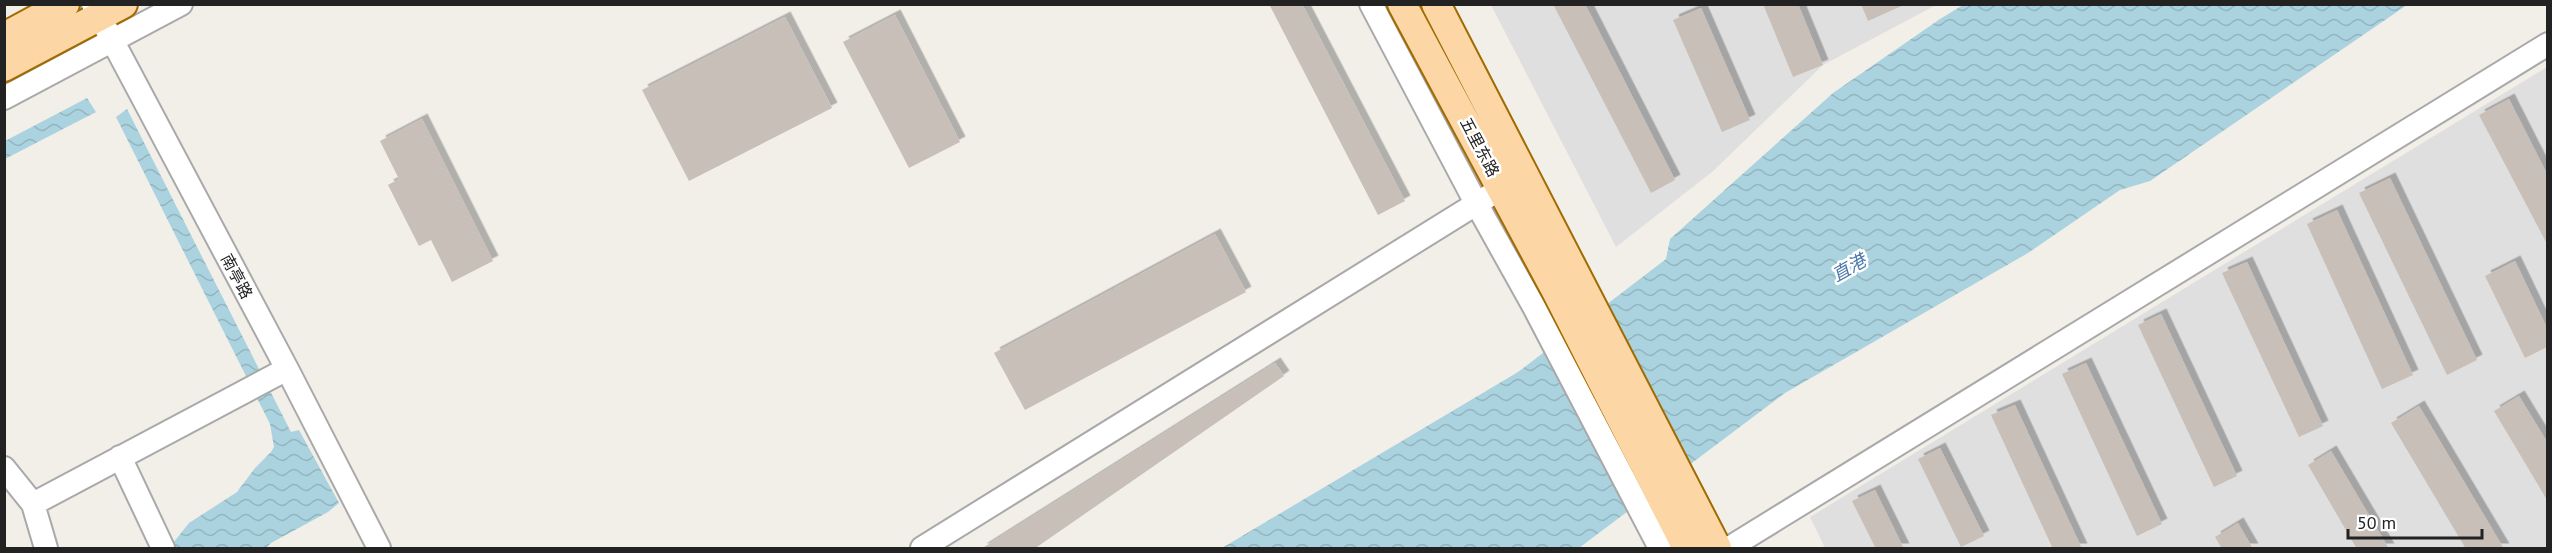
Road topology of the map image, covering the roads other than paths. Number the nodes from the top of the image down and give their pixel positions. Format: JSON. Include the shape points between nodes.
{"nodes":[{"id":1,"x":65,"y":4,"type":"edge"},
{"id":2,"x":182,"y":4,"type":"edge"},
{"id":3,"x":1371,"y":4,"type":"edge"},
{"id":4,"x":1402,"y":4,"type":"edge"},
{"id":5,"x":1436,"y":4,"type":"edge"},
{"id":6,"x":107,"y":17,"type":"edge"},
{"id":7,"x":4,"y":37,"type":"edge"},
{"id":8,"x":2547,"y":44,"type":"edge"},
{"id":9,"x":4,"y":67,"type":"edge"},
{"id":10,"x":4,"y":98,"type":"edge"},
{"id":11,"x":1513,"y":181,"type":"junction"},
{"id":12,"x":1476,"y":203,"type":"junction"},
{"id":13,"x":1556,"y":292,"type":"junction"},
{"id":14,"x":280,"y":373,"type":"junction"},
{"id":15,"x":120,"y":457,"type":"junction"},
{"id":16,"x":4,"y":468,"type":"edge"},
{"id":17,"x":33,"y":504,"type":"junction"},
{"id":18,"x":1675,"y":535,"type":"edge"},
{"id":19,"x":162,"y":547,"type":"edge"},
{"id":20,"x":46,"y":549,"type":"edge"},
{"id":21,"x":379,"y":549,"type":"edge"},
{"id":22,"x":922,"y":549,"type":"edge"},
{"id":23,"x":1717,"y":549,"type":"edge"},
{"id":24,"x":1729,"y":549,"type":"edge"}],
"edges":[{"from":1,"to":7,"type":"main road"},
{"from":2,"to":6,"type":"street"},
{"from":3,"to":12,"type":"street"},
{"from":4,"to":11,"type":"main road","name":"五里东路"},
{"from":5,"to":11,"type":"main road","name":"五里东路"},
{"from":6,"to":9,"type":"main road"},
{"from":6,"to":10,"type":"street"},
{"from":6,"to":14,"type":"street","name":"南亭路"},
{"from":8,"to":24,"type":"street"},
{"from":11,"to":12,"type":"street"},
{"from":11,"to":13,"type":"main road","name":"五里东路"},
{"from":12,"to":13,"type":"street"},
{"from":12,"to":22,"type":"street"},
{"from":13,"to":18,"type":"main road","name":"五里东路"},
{"from":14,"to":15,"type":"street"},
{"from":14,"to":21,"type":"street","name":"南亭路"},
{"from":15,"to":17,"type":"street"},
{"from":15,"to":19,"type":"street"},
{"from":16,"to":17,"type":"street"},
{"from":17,"to":20,"type":"street"},
{"from":18,"to":23,"type":"main road"}]}
